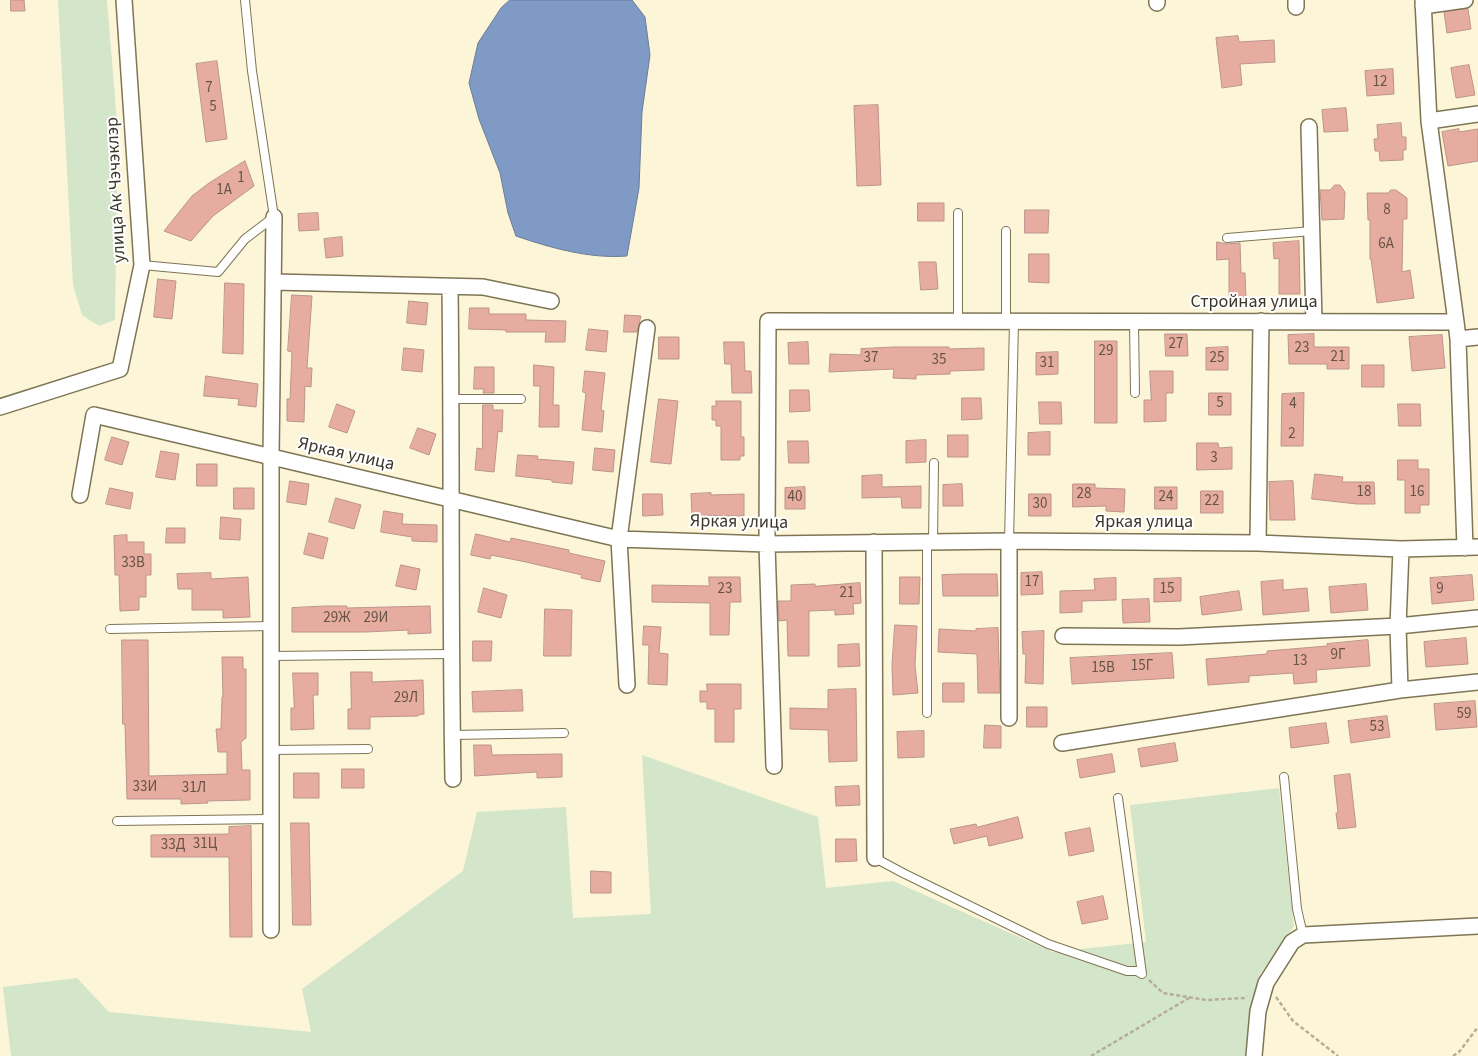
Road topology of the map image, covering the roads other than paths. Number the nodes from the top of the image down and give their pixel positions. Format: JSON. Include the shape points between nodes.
{"nodes":[{"id":1,"x":124,"y":0,"type":"edge"},
{"id":2,"x":245,"y":0,"type":"edge"},
{"id":3,"x":1465,"y":0,"type":"edge"},
{"id":4,"x":1423,"y":3,"type":"edge"},
{"id":5,"x":1478,"y":114,"type":"edge"},
{"id":6,"x":1428,"y":121,"type":"junction"},
{"id":7,"x":1309,"y":127,"type":"dead end"},
{"id":8,"x":958,"y":213,"type":"dead end"},
{"id":9,"x":274,"y":217,"type":"junction"},
{"id":10,"x":1006,"y":231,"type":"dead end"},
{"id":11,"x":1312,"y":231,"type":"junction"},
{"id":12,"x":1227,"y":238,"type":"dead end"},
{"id":13,"x":142,"y":265,"type":"junction"},
{"id":14,"x":274,"y":282,"type":"junction"},
{"id":15,"x":450,"y":287,"type":"junction"},
{"id":16,"x":551,"y":302,"type":"dead end"},
{"id":17,"x":1261,"y":321,"type":"junction"},
{"id":18,"x":1314,"y":321,"type":"junction"},
{"id":19,"x":958,"y":322,"type":"junction"},
{"id":20,"x":1010,"y":322,"type":"junction"},
{"id":21,"x":1134,"y":322,"type":"junction"},
{"id":22,"x":1456,"y":322,"type":"junction"},
{"id":23,"x":647,"y":328,"type":"dead end"},
{"id":24,"x":1478,"y":337,"type":"edge"},
{"id":25,"x":1458,"y":339,"type":"junction"},
{"id":26,"x":1135,"y":393,"type":"dead end"},
{"id":27,"x":451,"y":399,"type":"junction"},
{"id":28,"x":521,"y":399,"type":"dead end"},
{"id":29,"x":0,"y":407,"type":"edge"},
{"id":30,"x":271,"y":457,"type":"junction"},
{"id":31,"x":934,"y":463,"type":"dead end"},
{"id":32,"x":80,"y":495,"type":"dead end"},
{"id":33,"x":452,"y":500,"type":"junction"},
{"id":34,"x":619,"y":539,"type":"junction"},
{"id":35,"x":874,"y":542,"type":"junction"},
{"id":36,"x":930,"y":542,"type":"junction"},
{"id":37,"x":1009,"y":542,"type":"junction"},
{"id":38,"x":1258,"y":543,"type":"junction"},
{"id":39,"x":767,"y":544,"type":"junction"},
{"id":40,"x":1472,"y":547,"type":"edge"},
{"id":41,"x":1401,"y":550,"type":"junction"},
{"id":42,"x":1478,"y":618,"type":"edge"},
{"id":43,"x":272,"y":626,"type":"junction"},
{"id":44,"x":1398,"y":626,"type":"junction"},
{"id":45,"x":110,"y":629,"type":"dead end"},
{"id":46,"x":1063,"y":636,"type":"dead end"},
{"id":47,"x":450,"y":654,"type":"junction"},
{"id":48,"x":271,"y":656,"type":"junction"},
{"id":49,"x":1478,"y":682,"type":"edge"},
{"id":50,"x":627,"y":685,"type":"dead end"},
{"id":51,"x":1400,"y":690,"type":"junction"},
{"id":52,"x":927,"y":713,"type":"dead end"},
{"id":53,"x":1009,"y":718,"type":"dead end"},
{"id":54,"x":564,"y":733,"type":"dead end"},
{"id":55,"x":452,"y":735,"type":"junction"},
{"id":56,"x":1062,"y":743,"type":"dead end"},
{"id":57,"x":368,"y":749,"type":"dead end"},
{"id":58,"x":271,"y":750,"type":"junction"},
{"id":59,"x":774,"y":766,"type":"dead end"},
{"id":60,"x":1284,"y":777,"type":"dead end"},
{"id":61,"x":453,"y":779,"type":"dead end"},
{"id":62,"x":1118,"y":798,"type":"dead end"},
{"id":63,"x":271,"y":819,"type":"junction"},
{"id":64,"x":117,"y":821,"type":"dead end"},
{"id":65,"x":875,"y":858,"type":"joint"},
{"id":66,"x":1478,"y":926,"type":"edge"},
{"id":67,"x":271,"y":930,"type":"dead end"},
{"id":68,"x":1303,"y":935,"type":"junction"},
{"id":69,"x":1254,"y":1056,"type":"edge"}],
"edges":[{"from":1,"to":13,"type":"street","name":"улица Ак Чэчэклэр"},
{"from":2,"to":9,"type":"lane"},
{"from":3,"to":4,"type":"street"},
{"from":4,"to":6,"type":"street"},
{"from":5,"to":6,"type":"street"},
{"from":6,"to":22,"type":"street"},
{"from":7,"to":11,"type":"street"},
{"from":8,"to":19,"type":"lane"},
{"from":9,"to":13,"type":"lane","via":[[245,239],[218,272]]},
{"from":9,"to":14,"type":"street"},
{"from":10,"to":20,"type":"lane"},
{"from":11,"to":12,"type":"lane"},
{"from":11,"to":18,"type":"street"},
{"from":13,"to":29,"type":"street","name":"улица Ак Чэчэклэр","via":[[120,369]]},
{"from":14,"to":15,"type":"street"},
{"from":14,"to":30,"type":"street"},
{"from":15,"to":16,"type":"street","via":[[483,287]]},
{"from":15,"to":27,"type":"street"},
{"from":17,"to":18,"type":"street","name":"Стройная улица"},
{"from":17,"to":21,"type":"street","name":"Стройная улица"},
{"from":17,"to":38,"type":"street"},
{"from":18,"to":22,"type":"street","name":"Стройная улица"},
{"from":19,"to":20,"type":"street","name":"Стройная улица"},
{"from":19,"to":39,"type":"street","name":"Стройная улица","via":[[768,322]]},
{"from":20,"to":21,"type":"street","name":"Стройная улица"},
{"from":20,"to":37,"type":"lane"},
{"from":21,"to":26,"type":"lane"},
{"from":22,"to":25,"type":"street"},
{"from":23,"to":34,"type":"street"},
{"from":24,"to":25,"type":"street"},
{"from":25,"to":40,"type":"street"},
{"from":27,"to":28,"type":"lane"},
{"from":27,"to":33,"type":"street"},
{"from":30,"to":32,"type":"street","name":"Яркая улица","via":[[94,415]]},
{"from":30,"to":33,"type":"street","name":"Яркая улица"},
{"from":30,"to":43,"type":"street"},
{"from":31,"to":36,"type":"lane"},
{"from":33,"to":34,"type":"street","name":"Яркая улица"},
{"from":33,"to":47,"type":"street"},
{"from":34,"to":39,"type":"street","name":"Яркая улица"},
{"from":34,"to":50,"type":"street"},
{"from":35,"to":36,"type":"street","name":"Яркая улица"},
{"from":35,"to":39,"type":"street","name":"Яркая улица"},
{"from":35,"to":65,"type":"street"},
{"from":36,"to":37,"type":"street","name":"Яркая улица"},
{"from":36,"to":52,"type":"lane"},
{"from":37,"to":38,"type":"street","name":"Яркая улица"},
{"from":37,"to":53,"type":"street"},
{"from":38,"to":41,"type":"street","name":"Яркая улица"},
{"from":39,"to":59,"type":"street"},
{"from":40,"to":41,"type":"street","name":"Яркая улица"},
{"from":41,"to":44,"type":"street"},
{"from":42,"to":44,"type":"street"},
{"from":43,"to":45,"type":"lane"},
{"from":43,"to":48,"type":"street"},
{"from":44,"to":46,"type":"street","via":[[1179,637]]},
{"from":44,"to":51,"type":"street"},
{"from":47,"to":48,"type":"lane"},
{"from":47,"to":55,"type":"street"},
{"from":48,"to":58,"type":"street"},
{"from":49,"to":51,"type":"street"},
{"from":51,"to":56,"type":"street"},
{"from":54,"to":55,"type":"lane"},
{"from":55,"to":61,"type":"street"},
{"from":57,"to":58,"type":"lane"},
{"from":58,"to":63,"type":"street"},
{"from":60,"to":68,"type":"lane","via":[[1297,909]]},
{"from":62,"to":65,"type":"lane","via":[[1142,974],[1048,944]]},
{"from":63,"to":64,"type":"lane"},
{"from":63,"to":67,"type":"street"},
{"from":66,"to":68,"type":"street"},
{"from":68,"to":69,"type":"street","via":[[1292,942],[1266,983],[1258,1011]]}]}
